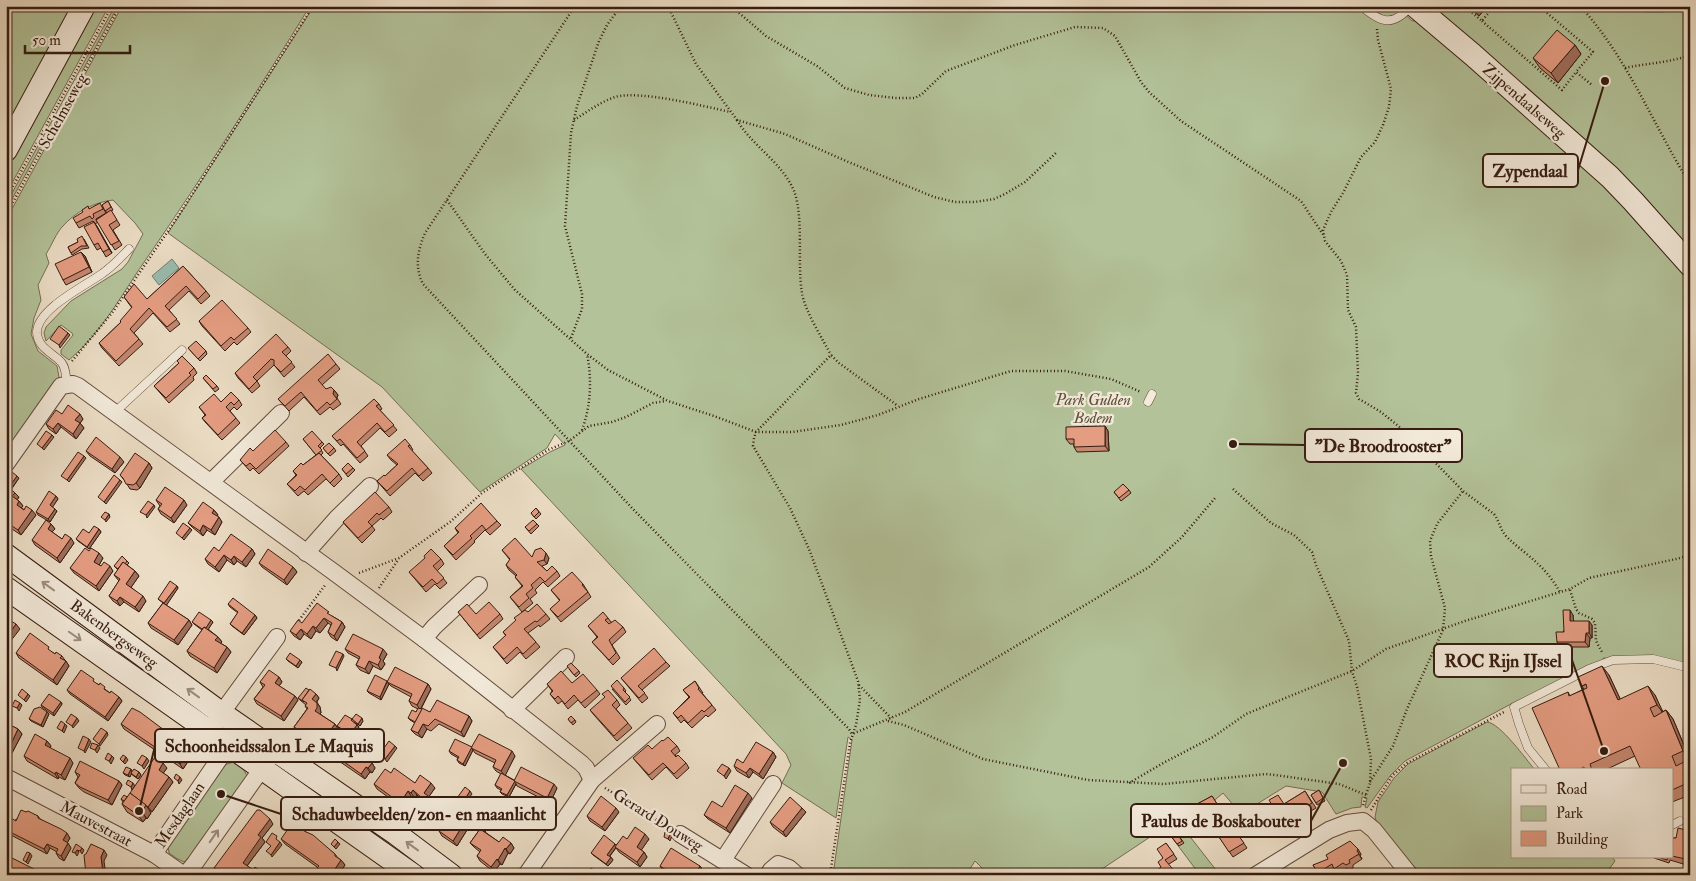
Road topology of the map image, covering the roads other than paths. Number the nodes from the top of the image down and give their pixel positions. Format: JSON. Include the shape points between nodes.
{"nodes":[{"id":1,"x":84,"y":6,"type":"edge"},
{"id":2,"x":1361,"y":6,"type":"edge"},
{"id":3,"x":1411,"y":6,"type":"edge"},
{"id":4,"x":1415,"y":6,"type":"edge"},
{"id":5,"x":6,"y":150,"type":"edge"},
{"id":6,"x":129,"y":249,"type":"dead end"},
{"id":7,"x":1690,"y":265,"type":"edge"},
{"id":8,"x":182,"y":350,"type":"dead end"},
{"id":9,"x":66,"y":377,"type":"junction"},
{"id":10,"x":1152,"y":394,"type":"road end"},
{"id":11,"x":1148,"y":402,"type":"dead end"},
{"id":12,"x":114,"y":413,"type":"junction"},
{"id":13,"x":281,"y":413,"type":"dead end"},
{"id":14,"x":6,"y":464,"type":"edge"},
{"id":15,"x":211,"y":482,"type":"junction"},
{"id":16,"x":370,"y":486,"type":"dead end"},
{"id":17,"x":306,"y":553,"type":"junction"},
{"id":18,"x":6,"y":555,"type":"edge"},
{"id":19,"x":479,"y":585,"type":"dead end"},
{"id":20,"x":6,"y":588,"type":"edge"},
{"id":21,"x":277,"y":637,"type":"road end"},
{"id":22,"x":424,"y":639,"type":"junction"},
{"id":23,"x":566,"y":657,"type":"dead end"},
{"id":24,"x":1690,"y":668,"type":"edge"},
{"id":25,"x":512,"y":710,"type":"junction"},
{"id":26,"x":215,"y":722,"type":"junction"},
{"id":27,"x":657,"y":724,"type":"dead end"},
{"id":28,"x":235,"y":736,"type":"junction"},
{"id":29,"x":269,"y":759,"type":"junction"},
{"id":30,"x":1544,"y":768,"type":"edge"},
{"id":31,"x":6,"y":777,"type":"edge"},
{"id":32,"x":592,"y":780,"type":"junction"},
{"id":33,"x":773,"y":784,"type":"dead end"},
{"id":34,"x":680,"y":834,"type":"road end"},
{"id":35,"x":154,"y":854,"type":"junction"},
{"id":36,"x":723,"y":860,"type":"junction"},
{"id":37,"x":184,"y":875,"type":"edge"},
{"id":38,"x":413,"y":875,"type":"edge"},
{"id":39,"x":452,"y":875,"type":"edge"},
{"id":40,"x":526,"y":875,"type":"edge"},
{"id":41,"x":746,"y":875,"type":"edge"},
{"id":42,"x":768,"y":875,"type":"edge"},
{"id":43,"x":797,"y":875,"type":"edge"},
{"id":44,"x":1256,"y":875,"type":"edge"},
{"id":45,"x":1410,"y":875,"type":"edge"}],
"edges":[{"from":1,"to":5,"type":"street","name":"Schelmseweg"},
{"from":2,"to":3,"type":"lane","via":[[1376,18],[1387,21],[1399,18]]},
{"from":4,"to":7,"type":"street","name":"Zijpendaalseweg","via":[[1604,172]]},
{"from":6,"to":9,"type":"lane","via":[[102,274],[66,296],[39,325],[39,340],[62,363]]},
{"from":8,"to":12,"type":"lane"},
{"from":9,"to":12,"type":"street"},
{"from":9,"to":14,"type":"street"},
{"from":10,"to":11,"type":"lane"},
{"from":12,"to":15,"type":"street"},
{"from":13,"to":15,"type":"street"},
{"from":15,"to":17,"type":"street"},
{"from":16,"to":17,"type":"street"},
{"from":17,"to":22,"type":"street"},
{"from":26,"to":18,"type":"street","name":"Bakenbergseweg","one_way":true},
{"from":19,"to":22,"type":"street"},
{"from":20,"to":26,"type":"street","name":"Bakenbergseweg","one_way":true},
{"from":21,"to":26,"type":"street"},
{"from":22,"to":25,"type":"street"},
{"from":23,"to":25,"type":"street"},
{"from":24,"to":30,"type":"lane","via":[[1653,659],[1621,659],[1589,669],[1514,707],[1528,748]]},
{"from":25,"to":32,"type":"street","via":[[581,763]]},
{"from":26,"to":28,"type":"street","name":"Bakenbergseweg"},
{"from":27,"to":32,"type":"street"},
{"from":28,"to":29,"type":"street","name":"Bakenbergseweg"},
{"from":28,"to":35,"type":"street","name":"Mesdaglaan"},
{"from":37,"to":29,"type":"street","one_way":true},
{"from":29,"to":38,"type":"street","name":"Bakenbergseweg"},
{"from":39,"to":29,"type":"street","name":"Bakenbergseweg","one_way":true},
{"from":31,"to":35,"type":"street","name":"Mauvestraat"},
{"from":32,"to":40,"type":"street"},
{"from":33,"to":36,"type":"street"},
{"from":34,"to":36,"type":"street","name":"Gerard Douweg"},
{"from":35,"to":37,"type":"street","name":"Mauvestraat"},
{"from":36,"to":41,"type":"street","name":"Gerard Douweg"},
{"from":42,"to":43,"type":"street","via":[[778,864]]},
{"from":44,"to":45,"type":"street","via":[[1329,830],[1363,821]]}]}
